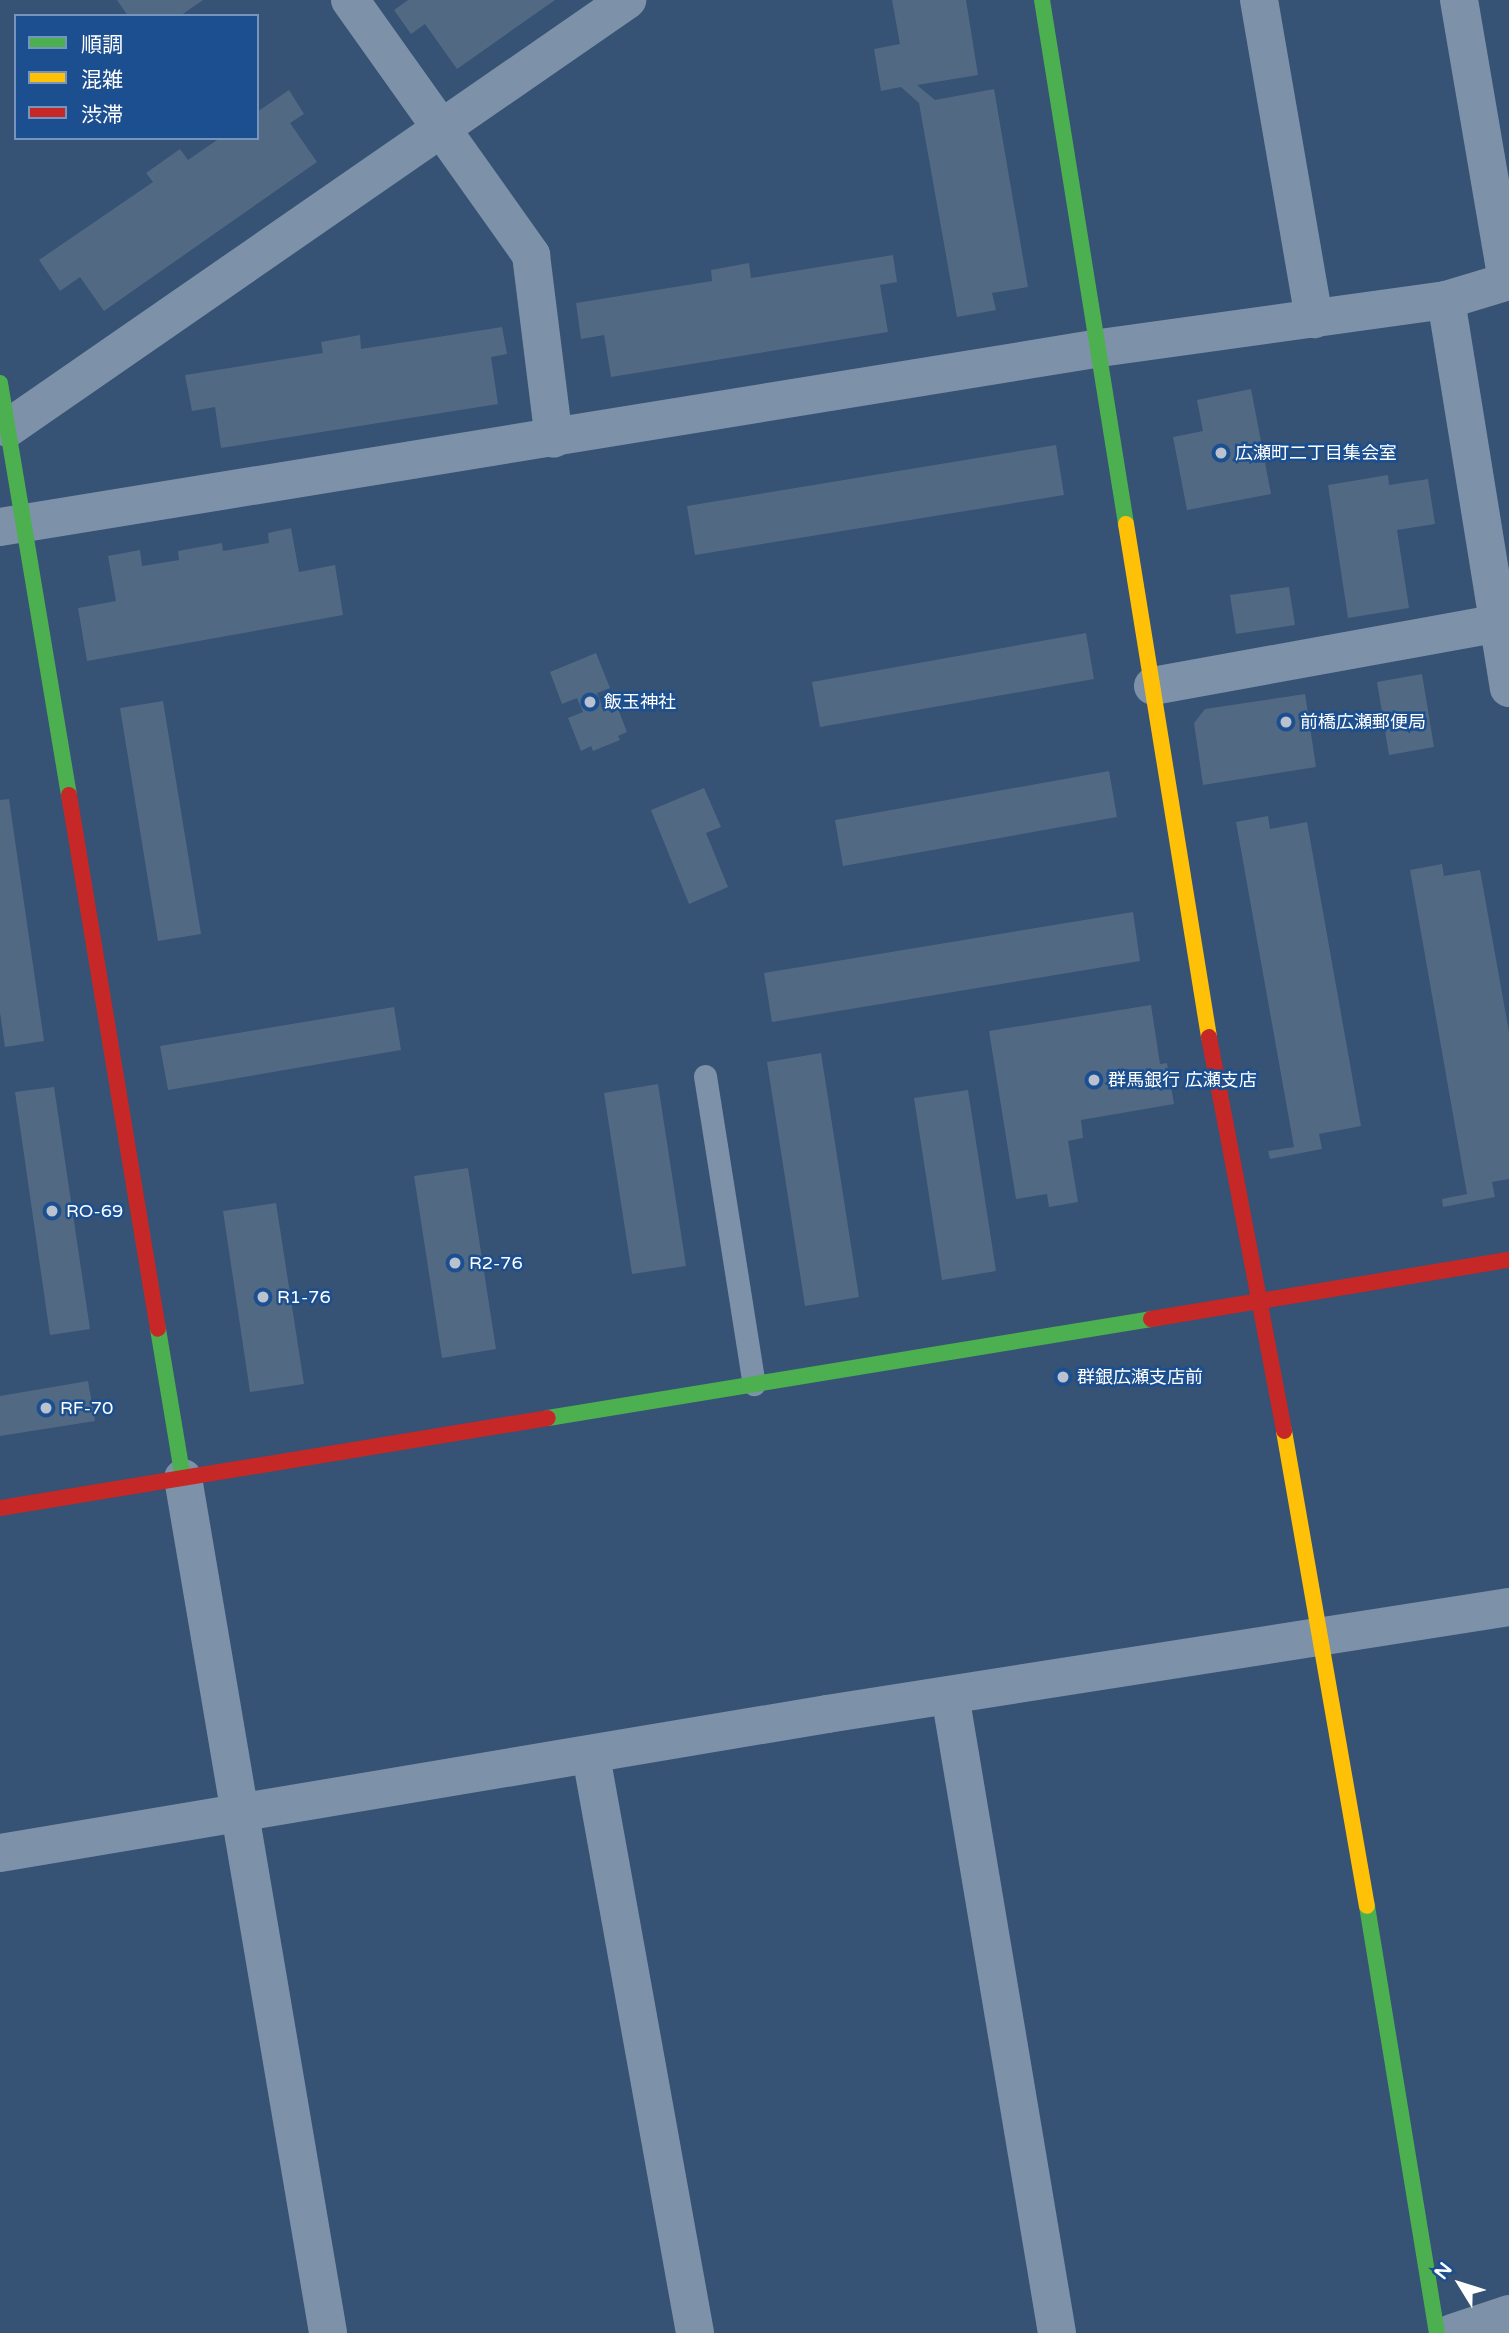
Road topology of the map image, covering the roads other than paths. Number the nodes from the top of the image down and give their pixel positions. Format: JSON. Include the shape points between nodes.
{"nodes":[{"id":1,"x":350,"y":0,"type":"edge"},
{"id":2,"x":627,"y":0,"type":"edge"},
{"id":3,"x":1042,"y":0,"type":"edge"},
{"id":4,"x":1259,"y":0,"type":"edge"},
{"id":5,"x":1459,"y":0,"type":"edge"},
{"id":6,"x":441,"y":129,"type":"junction"},
{"id":7,"x":1508,"y":281,"type":"edge"},
{"id":8,"x":1446,"y":300,"type":"junction"},
{"id":9,"x":1314,"y":319,"type":"junction"},
{"id":10,"x":1100,"y":348,"type":"junction"},
{"id":11,"x":0,"y":383,"type":"edge"},
{"id":12,"x":8,"y":428,"type":"junction"},
{"id":13,"x":554,"y":439,"type":"junction"},
{"id":14,"x":12,"y":525,"type":"edge"},
{"id":15,"x":1498,"y":623,"type":"junction"},
{"id":16,"x":1153,"y":686,"type":"junction"},
{"id":17,"x":1509,"y":688,"type":"edge"},
{"id":18,"x":705,"y":1076,"type":"dead end"},
{"id":19,"x":1509,"y":1260,"type":"edge"},
{"id":20,"x":1259,"y":1303,"type":"junction"},
{"id":21,"x":754,"y":1384,"type":"junction"},
{"id":22,"x":183,"y":1478,"type":"junction"},
{"id":23,"x":0,"y":1508,"type":"edge"},
{"id":24,"x":1509,"y":1606,"type":"edge"},
{"id":25,"x":1323,"y":1638,"type":"junction"},
{"id":26,"x":950,"y":1695,"type":"junction"},
{"id":27,"x":591,"y":1756,"type":"junction"},
{"id":28,"x":238,"y":1813,"type":"junction"},
{"id":29,"x":0,"y":1853,"type":"edge"},
{"id":30,"x":1509,"y":2314,"type":"edge"},
{"id":31,"x":328,"y":2333,"type":"edge"},
{"id":32,"x":695,"y":2333,"type":"edge"},
{"id":33,"x":1057,"y":2333,"type":"edge"},
{"id":34,"x":1437,"y":2333,"type":"edge"},
{"id":35,"x":1452,"y":2333,"type":"edge"}],
"edges":[{"from":1,"to":6,"type":"street"},
{"from":2,"to":6,"type":"street"},
{"from":3,"to":10,"type":"street"},
{"from":4,"to":9,"type":"street"},
{"from":5,"to":7,"type":"street"},
{"from":6,"to":12,"type":"street"},
{"from":6,"to":13,"type":"street","via":[[531,256]]},
{"from":7,"to":8,"type":"street"},
{"from":8,"to":9,"type":"street"},
{"from":8,"to":15,"type":"street"},
{"from":9,"to":10,"type":"street"},
{"from":10,"to":13,"type":"street"},
{"from":10,"to":16,"type":"street"},
{"from":11,"to":12,"type":"street"},
{"from":12,"to":14,"type":"street"},
{"from":13,"to":14,"type":"street"},
{"from":14,"to":22,"type":"street"},
{"from":15,"to":16,"type":"street"},
{"from":15,"to":17,"type":"street"},
{"from":16,"to":20,"type":"street","via":[[1208,1032]]},
{"from":18,"to":21,"type":"lane"},
{"from":19,"to":20,"type":"street"},
{"from":20,"to":21,"type":"street"},
{"from":20,"to":25,"type":"street"},
{"from":21,"to":22,"type":"street"},
{"from":22,"to":23,"type":"street"},
{"from":22,"to":28,"type":"street"},
{"from":24,"to":25,"type":"street"},
{"from":25,"to":26,"type":"street"},
{"from":25,"to":34,"type":"street"},
{"from":26,"to":27,"type":"street"},
{"from":26,"to":33,"type":"street"},
{"from":27,"to":28,"type":"street"},
{"from":27,"to":32,"type":"street"},
{"from":28,"to":29,"type":"street"},
{"from":28,"to":31,"type":"street"},
{"from":30,"to":35,"type":"street"}]}
